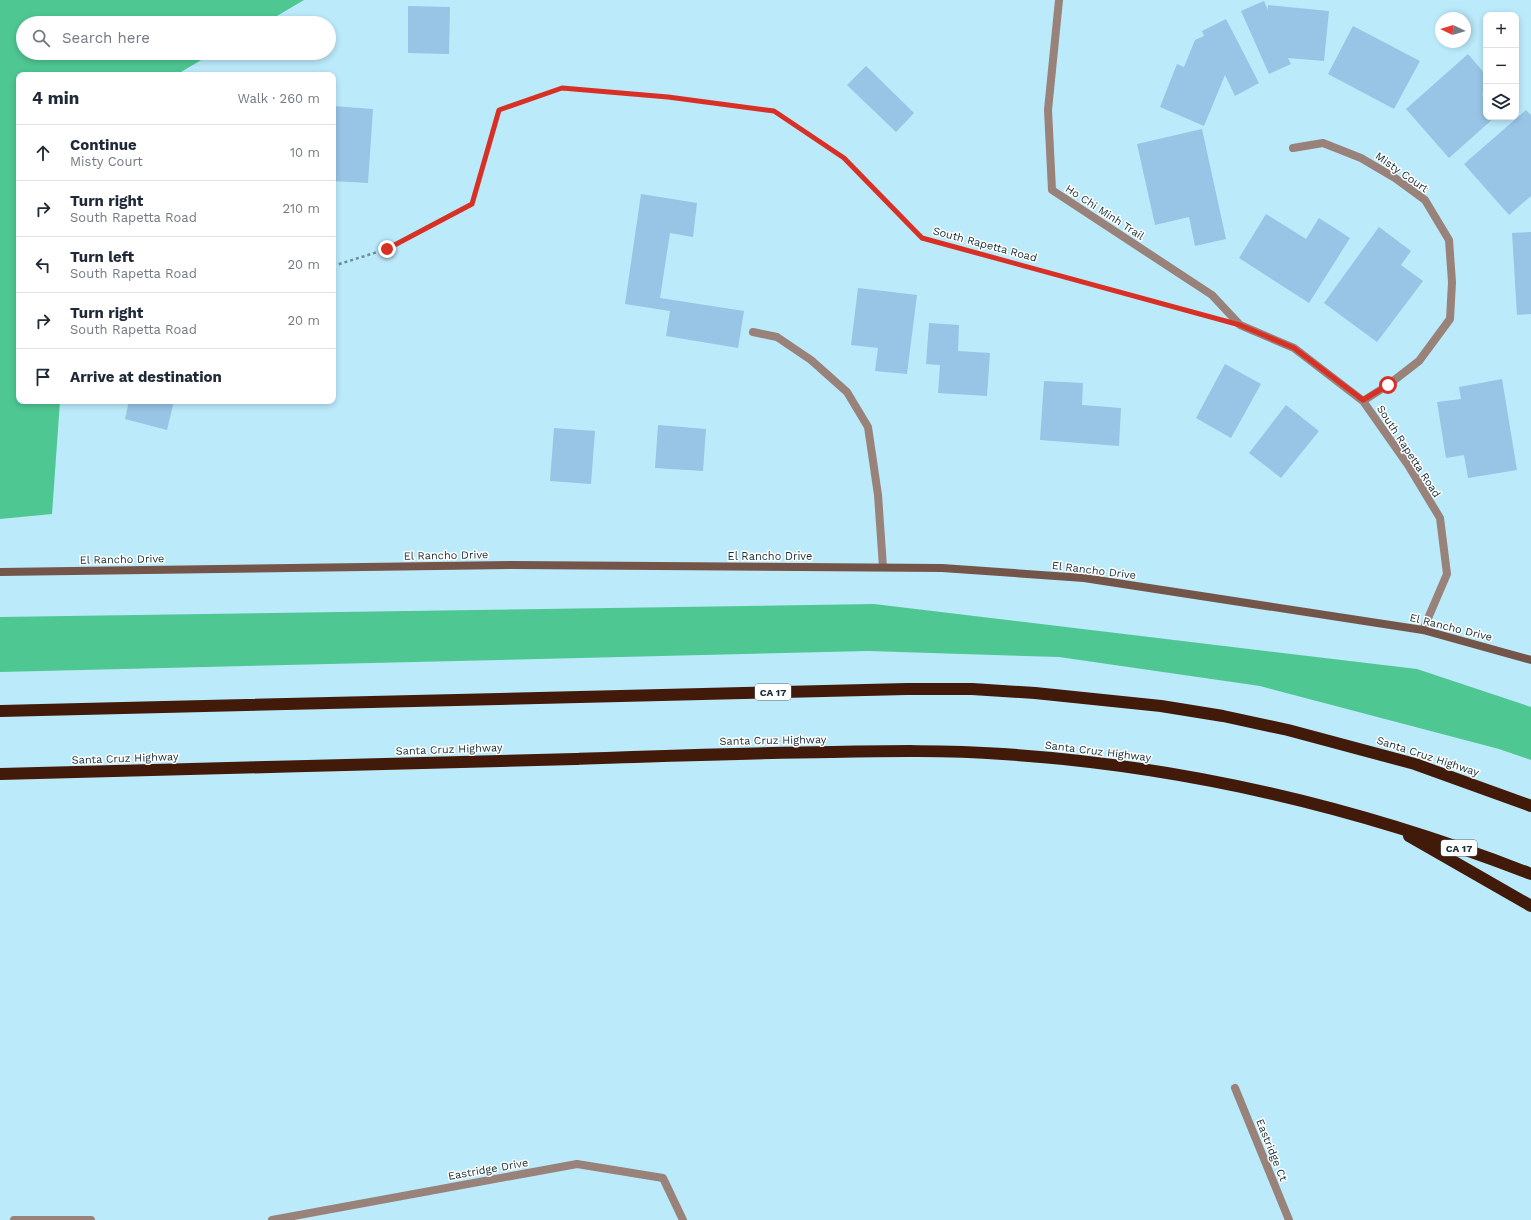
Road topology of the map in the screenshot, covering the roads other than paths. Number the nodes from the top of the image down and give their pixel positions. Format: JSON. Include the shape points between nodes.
{"nodes":[{"id":1,"x":1060,"y":0,"type":"edge"},
{"id":2,"x":1293,"y":148,"type":"dead end"},
{"id":3,"x":1240,"y":325,"type":"joint"},
{"id":4,"x":753,"y":332,"type":"dead end"},
{"id":5,"x":1363,"y":400,"type":"junction"},
{"id":6,"x":883,"y":567,"type":"junction"},
{"id":7,"x":0,"y":572,"type":"edge"},
{"id":8,"x":1423,"y":630,"type":"junction"},
{"id":9,"x":1531,"y":660,"type":"edge"},
{"id":10,"x":0,"y":711,"type":"edge"},
{"id":11,"x":0,"y":774,"type":"edge"},
{"id":12,"x":1531,"y":806,"type":"edge"},
{"id":13,"x":1387,"y":824,"type":"junction"},
{"id":14,"x":1531,"y":874,"type":"edge"},
{"id":15,"x":1531,"y":906,"type":"edge"},
{"id":16,"x":1235,"y":1088,"type":"dead end"},
{"id":17,"x":14,"y":1220,"type":"edge"},
{"id":18,"x":91,"y":1220,"type":"edge"},
{"id":19,"x":272,"y":1220,"type":"edge"},
{"id":20,"x":683,"y":1220,"type":"edge"},
{"id":21,"x":1289,"y":1220,"type":"edge"}],
"edges":[{"from":1,"to":3,"type":"street","name":"Ho Chi Minh Trail","via":[[1048,110],[1052,190],[1212,295]]},
{"from":2,"to":5,"type":"street","name":"Misty Court","via":[[1323,143],[1361,158],[1395,178],[1425,200],[1449,240],[1452,282],[1450,319],[1419,361]]},
{"from":3,"to":5,"type":"street","name":"South Rapetta Road","via":[[1294,348]]},
{"from":4,"to":6,"type":"street","via":[[777,337],[811,360],[847,392],[868,427],[878,495]]},
{"from":5,"to":8,"type":"street","name":"South Rapetta Road","via":[[1408,465],[1440,518],[1448,574]]},
{"from":6,"to":7,"type":"street","name":"El Rancho Drive","via":[[513,565]]},
{"from":6,"to":8,"type":"street","name":"El Rancho Drive","via":[[942,568],[1084,578]]},
{"from":8,"to":9,"type":"street","name":"El Rancho Drive"},
{"from":10,"to":12,"type":"highway","name":"Santa Cruz Highway","number":"CA 17","via":[[900,689],[1035,693],[1161,706],[1288,730],[1415,764]]},
{"from":11,"to":13,"type":"highway","name":"Santa Cruz Highway","number":"CA 17","via":[[808,752],[935,751],[1062,759],[1196,777],[1258,789]]},
{"from":13,"to":14,"type":"highway","name":"Santa Cruz Highway","number":"CA 17"},
{"from":13,"to":15,"type":"highway"},
{"from":16,"to":21,"type":"street","name":"Eastridge Ct"},
{"from":17,"to":18,"type":"street"},
{"from":19,"to":20,"type":"street","name":"Eastridge Drive","via":[[577,1164],[663,1178]]}]}
